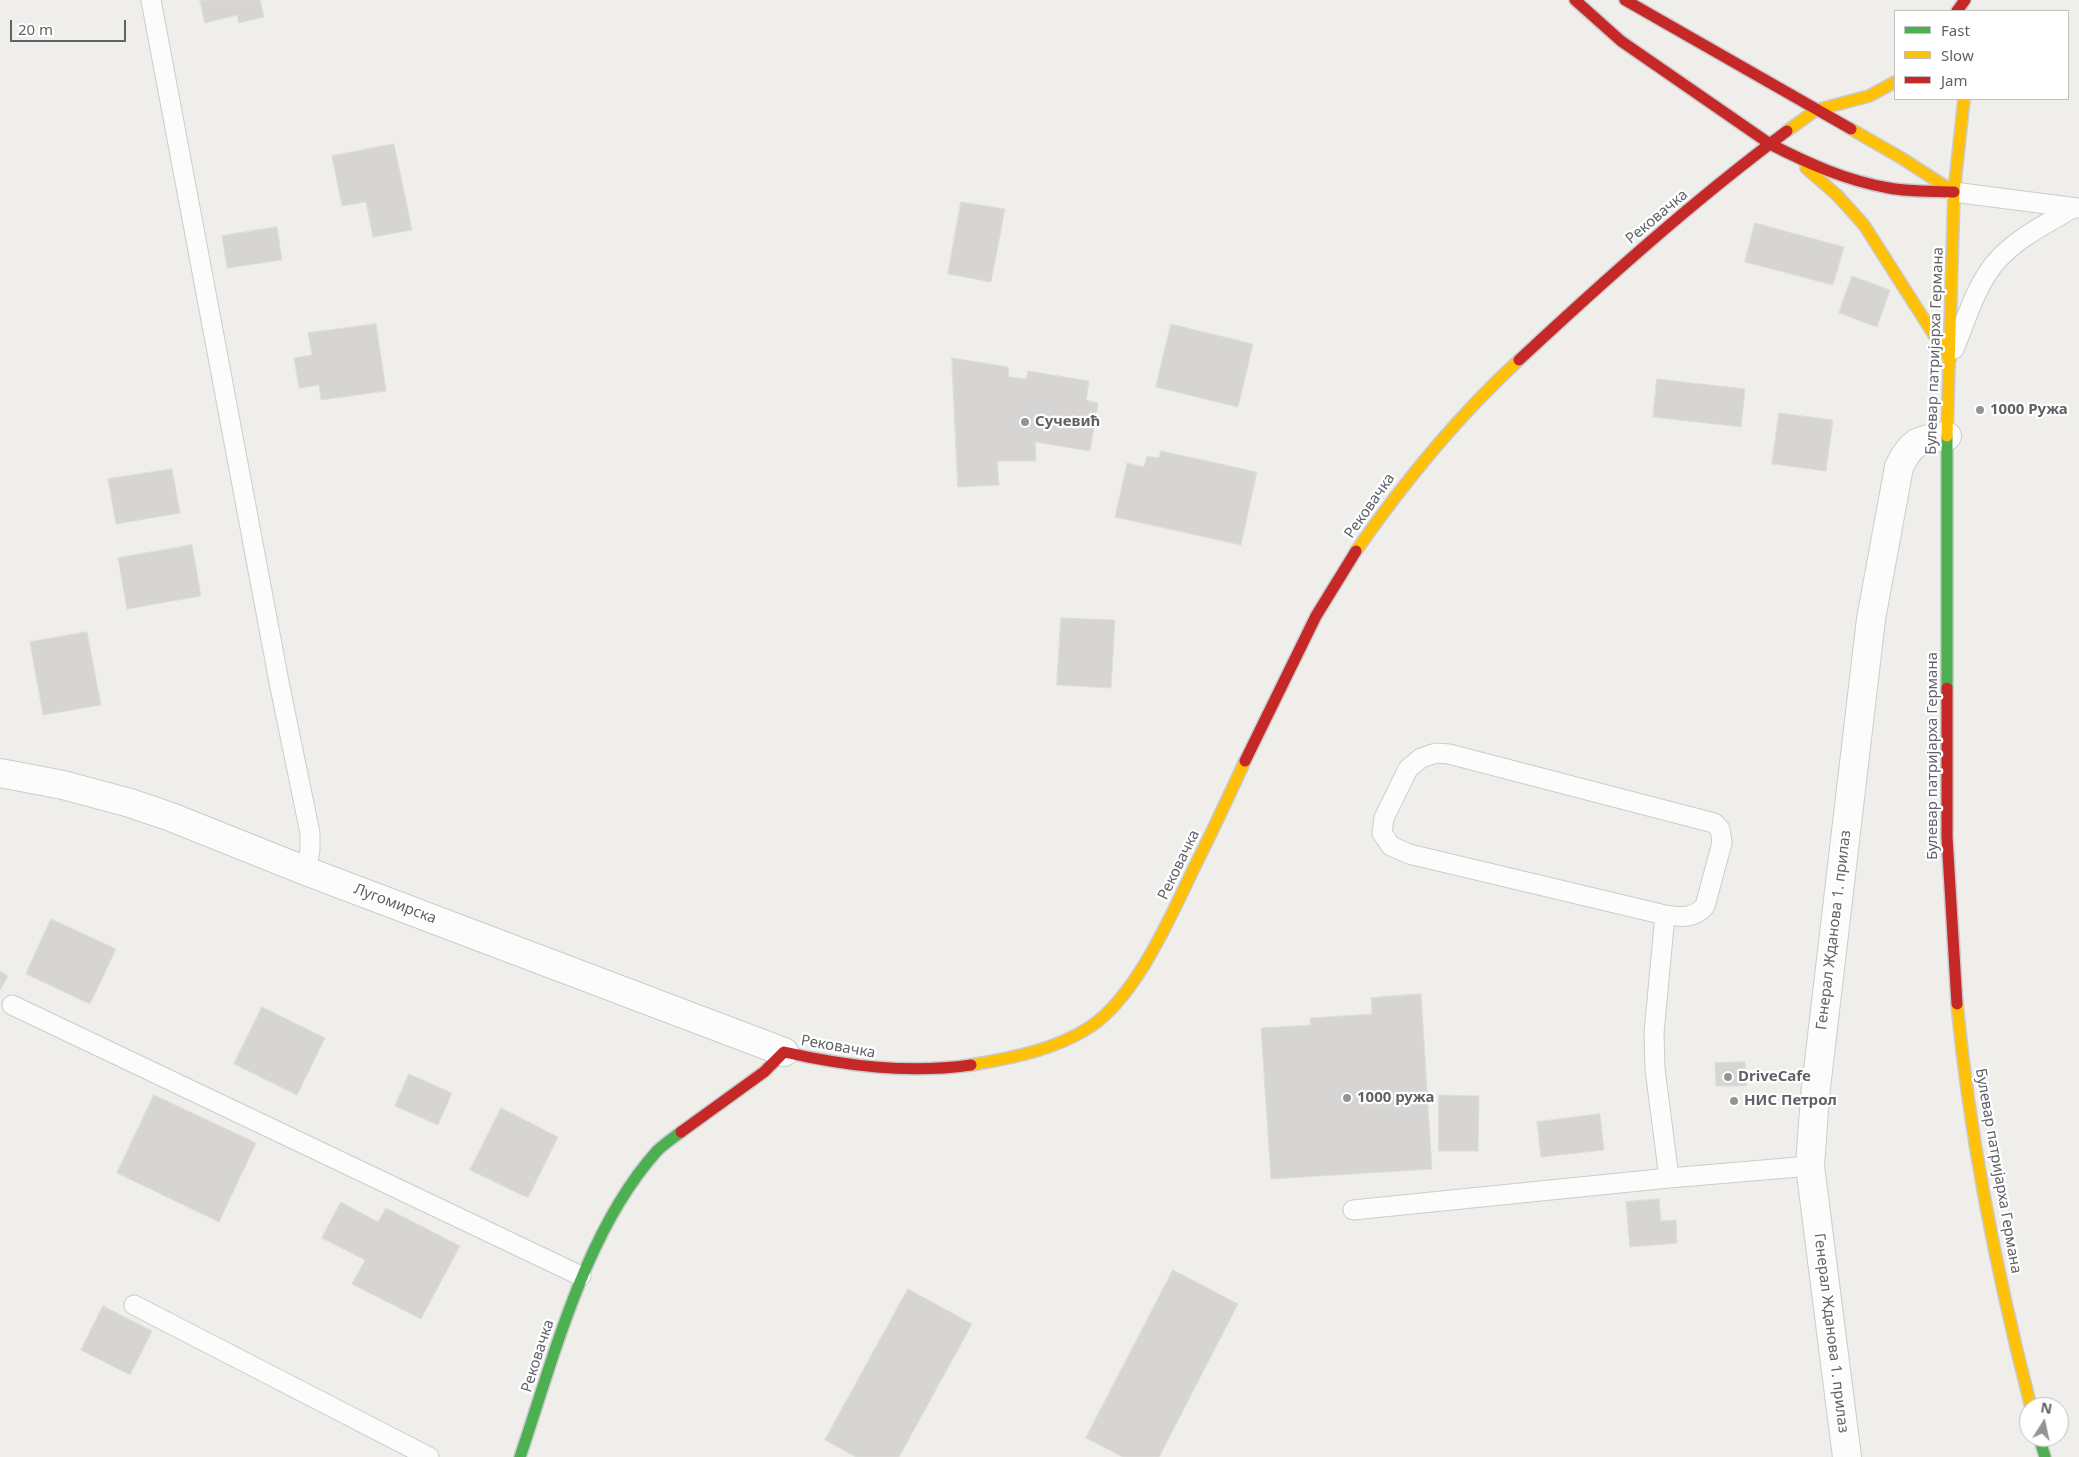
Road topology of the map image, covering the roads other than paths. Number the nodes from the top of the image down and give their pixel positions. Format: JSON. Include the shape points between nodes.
{"nodes":[{"id":1,"x":151,"y":0,"type":"edge"},
{"id":2,"x":1575,"y":0,"type":"edge"},
{"id":3,"x":1624,"y":0,"type":"edge"},
{"id":4,"x":1894,"y":83,"type":"edge"},
{"id":5,"x":1964,"y":100,"type":"edge"},
{"id":6,"x":1816,"y":110,"type":"junction"},
{"id":7,"x":1770,"y":144,"type":"junction"},
{"id":8,"x":1793,"y":157,"type":"junction"},
{"id":9,"x":1954,"y":192,"type":"junction"},
{"id":10,"x":2076,"y":208,"type":"edge"},
{"id":11,"x":1950,"y":360,"type":"junction"},
{"id":12,"x":1948,"y":436,"type":"junction"},
{"id":13,"x":0,"y":773,"type":"edge"},
{"id":14,"x":306,"y":871,"type":"junction"},
{"id":15,"x":1665,"y":915,"type":"junction"},
{"id":16,"x":12,"y":1005,"type":"dead end"},
{"id":17,"x":784,"y":1052,"type":"junction"},
{"id":18,"x":1810,"y":1166,"type":"junction"},
{"id":19,"x":1669,"y":1178,"type":"junction"},
{"id":20,"x":1353,"y":1210,"type":"dead end"},
{"id":21,"x":580,"y":1276,"type":"junction"},
{"id":22,"x":134,"y":1305,"type":"dead end"},
{"id":23,"x":2028,"y":1397,"type":"edge"},
{"id":24,"x":429,"y":1457,"type":"edge"},
{"id":25,"x":520,"y":1457,"type":"edge"},
{"id":26,"x":1847,"y":1457,"type":"edge"}],
"edges":[{"from":1,"to":14,"type":"lane","via":[[310,833]]},
{"from":2,"to":7,"type":"main road","via":[[1621,41]]},
{"from":3,"to":6,"type":"main road"},
{"from":4,"to":6,"type":"main road","via":[[1869,96]]},
{"from":5,"to":9,"type":"main road","name":"Булевар патријарха Германа"},
{"from":6,"to":7,"type":"main road","name":"Рековачка"},
{"from":6,"to":9,"type":"main road","via":[[1894,151]]},
{"from":7,"to":8,"type":"main road"},
{"from":7,"to":17,"type":"main road","name":"Рековачка","via":[[1584,299],[1485,391],[1408,478],[1356,551],[1316,616],[1163,934],[1119,999],[1092,1025],[1056,1043],[1010,1058],[936,1070],[899,1071],[828,1063]]},
{"from":8,"to":9,"type":"main road","via":[[1879,186]]},
{"from":8,"to":11,"type":"main road","via":[[1837,195],[1864,226]]},
{"from":9,"to":10,"type":"lane"},
{"from":9,"to":11,"type":"main road","name":"Булевар патријарха Германа"},
{"from":10,"to":11,"type":"lane","via":[[2032,232],[1996,262],[1981,284]]},
{"from":11,"to":12,"type":"main road","name":"Булевар патријарха Германа"},
{"from":12,"to":18,"type":"street","name":"Генерал Жданова 1. прилаз","via":[[1920,440],[1906,452],[1899,467],[1870,628],[1823,1022]]},
{"from":12,"to":23,"type":"main road","name":"Булевар патријарха Германа","via":[[1947,837],[1953,954],[1972,1128],[2012,1333]]},
{"from":13,"to":14,"type":"street","name":"Лугомирска","via":[[63,784],[130,803]]},
{"from":14,"to":17,"type":"street","name":"Лугомирска"},
{"from":15,"to":15,"type":"lane","via":[[1409,854],[1392,846],[1382,833],[1384,818],[1408,769],[1421,758],[1436,753],[1714,823],[1720,829],[1722,844],[1704,906],[1691,916]]},
{"from":15,"to":19,"type":"lane","via":[[1654,1033]]},
{"from":16,"to":21,"type":"lane"},
{"from":17,"to":21,"type":"main road","name":"Рековачка","via":[[764,1072],[658,1150],[625,1192]]},
{"from":18,"to":19,"type":"lane"},
{"from":18,"to":26,"type":"street","name":"Генерал Жданова 1. прилаз"},
{"from":19,"to":20,"type":"lane"},
{"from":21,"to":25,"type":"main road","name":"Рековачка"},
{"from":22,"to":24,"type":"lane"}]}
